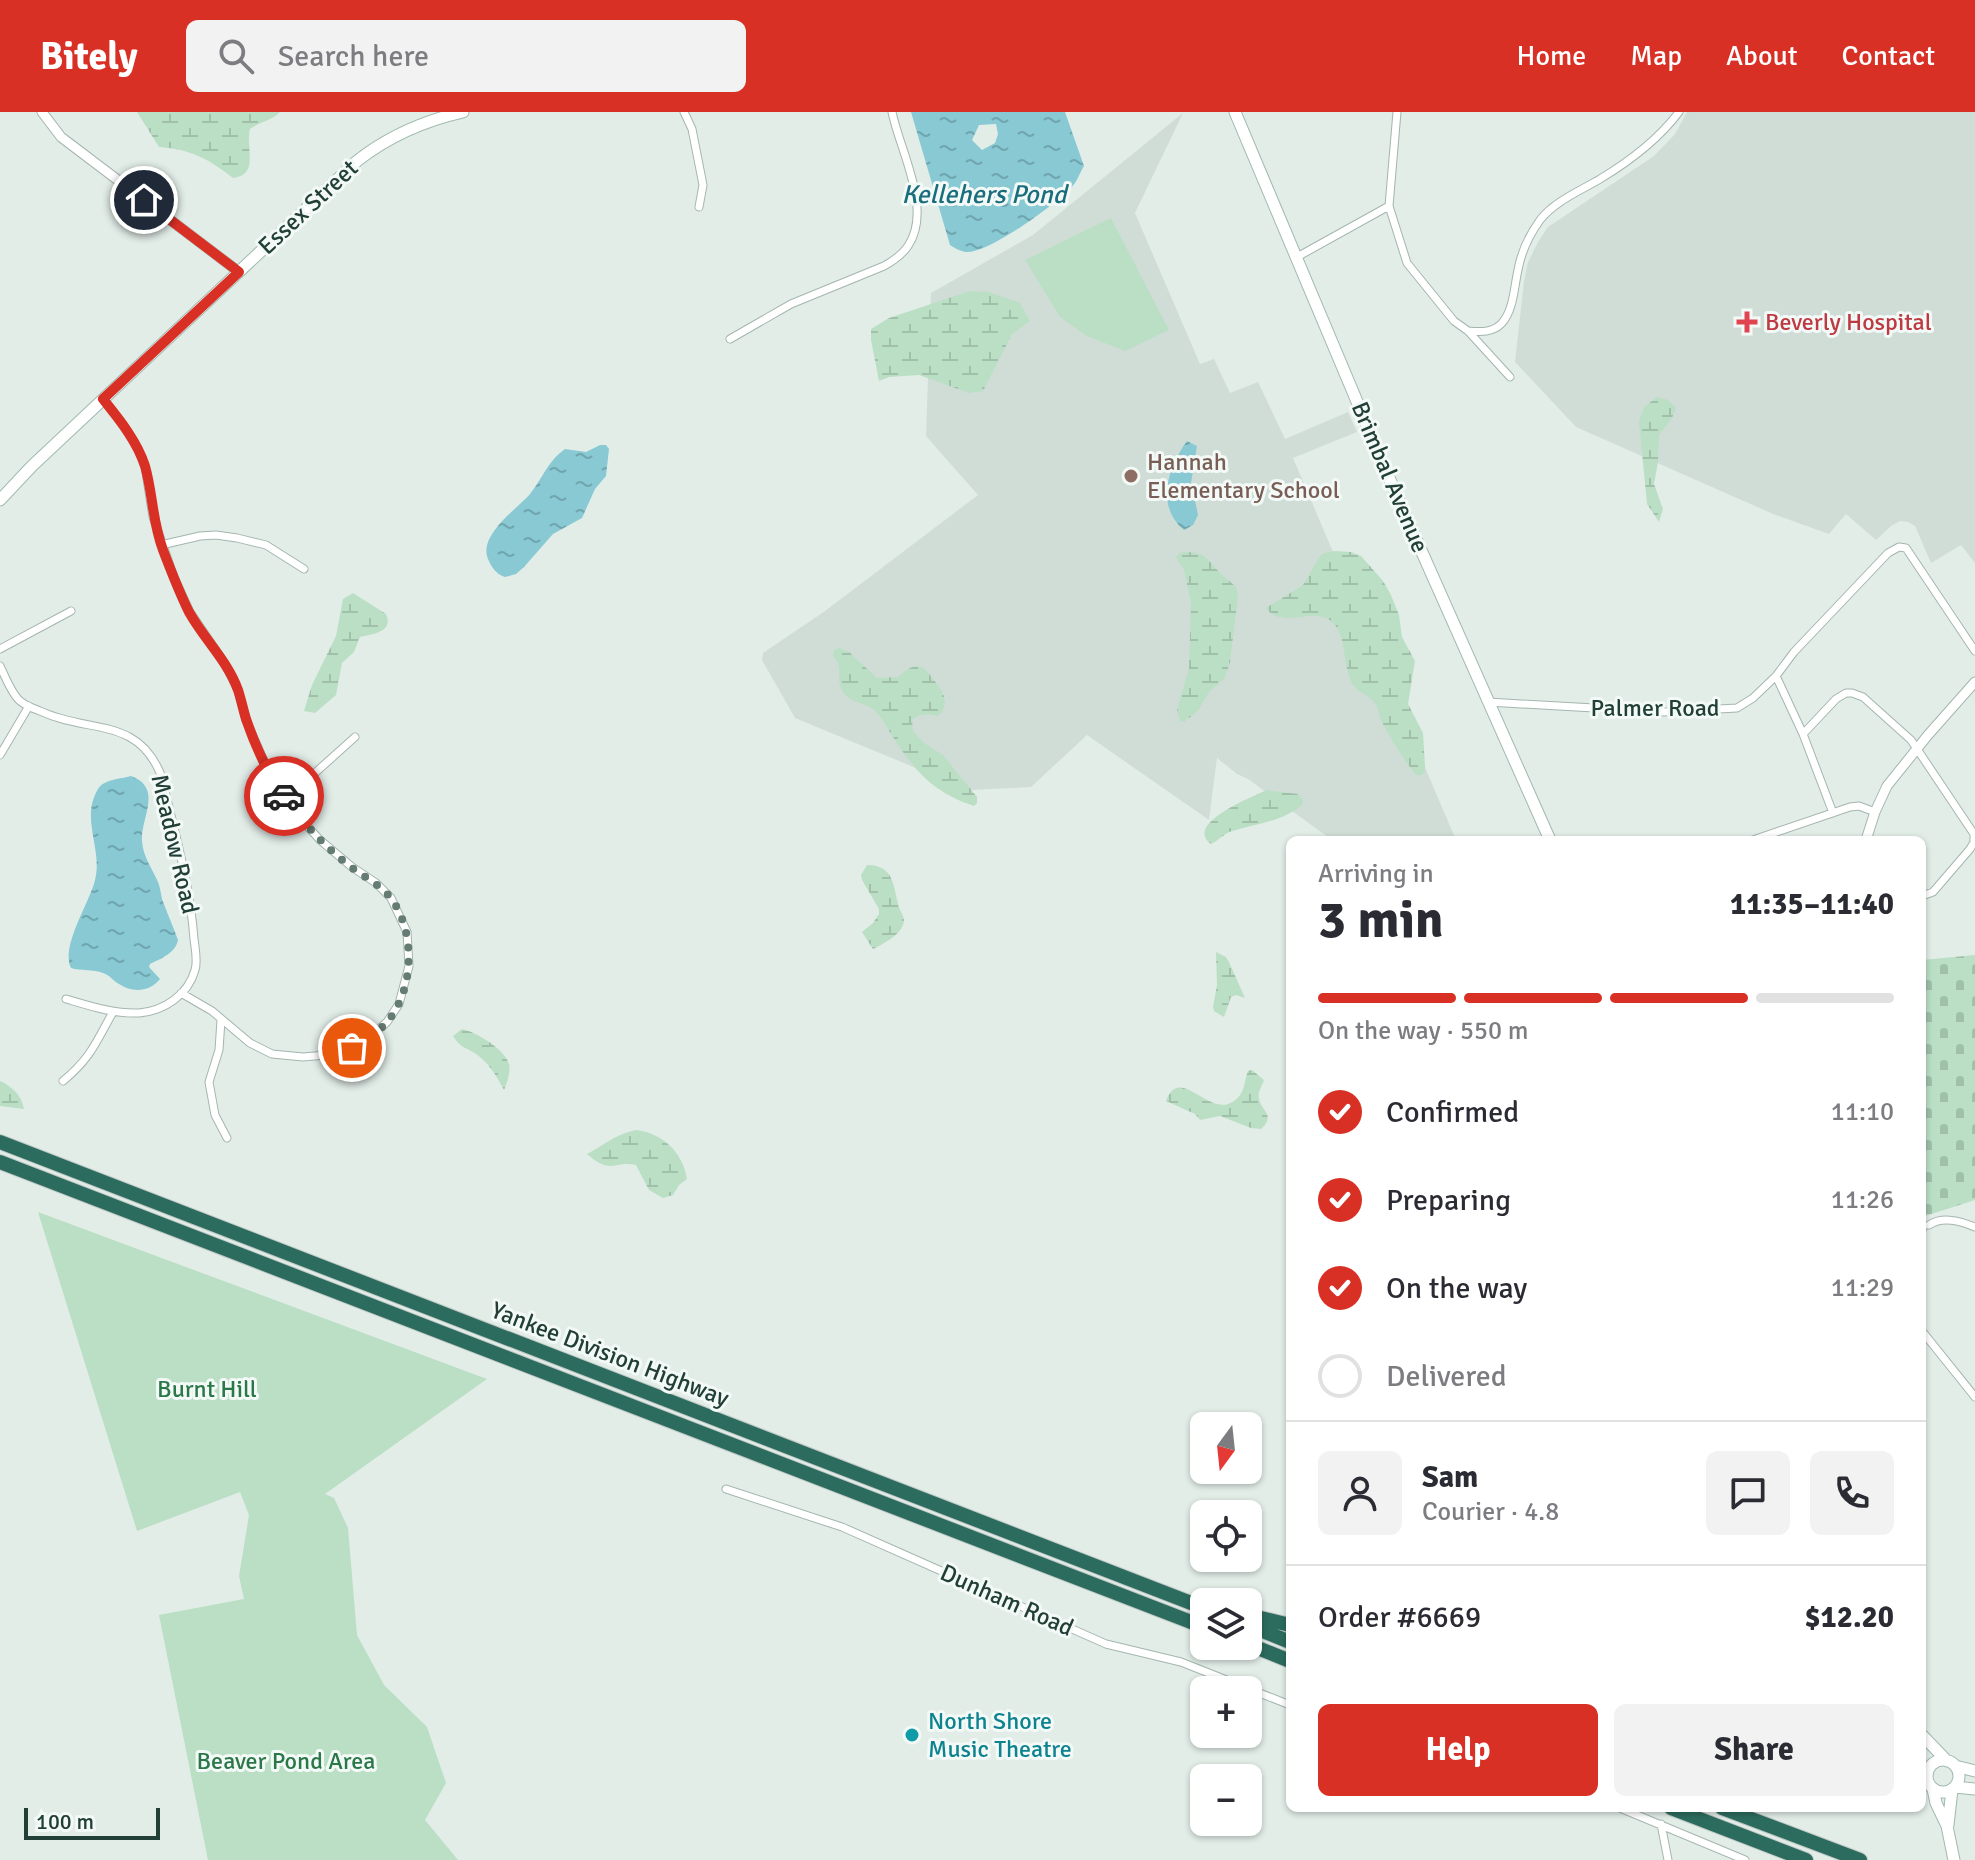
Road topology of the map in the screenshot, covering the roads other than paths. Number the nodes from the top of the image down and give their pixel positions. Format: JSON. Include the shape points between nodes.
{"nodes":[{"id":1,"x":42,"y":112,"type":"edge"},
{"id":2,"x":463,"y":112,"type":"edge"},
{"id":3,"x":684,"y":112,"type":"edge"},
{"id":4,"x":892,"y":112,"type":"edge"},
{"id":5,"x":1235,"y":112,"type":"edge"},
{"id":6,"x":1397,"y":112,"type":"edge"},
{"id":7,"x":1679,"y":112,"type":"edge"},
{"id":8,"x":1389,"y":206,"type":"junction"},
{"id":9,"x":699,"y":207,"type":"dead end"},
{"id":10,"x":1297,"y":257,"type":"junction"},
{"id":11,"x":239,"y":272,"type":"junction"},
{"id":12,"x":1468,"y":331,"type":"junction"},
{"id":13,"x":730,"y":339,"type":"dead end"},
{"id":14,"x":1510,"y":377,"type":"dead end"},
{"id":15,"x":103,"y":399,"type":"junction"},
{"id":16,"x":0,"y":500,"type":"edge"},
{"id":17,"x":161,"y":545,"type":"junction"},
{"id":18,"x":304,"y":569,"type":"dead end"},
{"id":19,"x":71,"y":611,"type":"dead end"},
{"id":20,"x":0,"y":649,"type":"edge"},
{"id":21,"x":1975,"y":651,"type":"edge"},
{"id":22,"x":0,"y":666,"type":"edge"},
{"id":23,"x":1776,"y":676,"type":"junction"},
{"id":24,"x":1975,"y":682,"type":"edge"},
{"id":25,"x":1488,"y":702,"type":"junction"},
{"id":26,"x":29,"y":706,"type":"junction"},
{"id":27,"x":1803,"y":734,"type":"junction"},
{"id":28,"x":355,"y":737,"type":"dead end"},
{"id":29,"x":1917,"y":749,"type":"junction"},
{"id":30,"x":0,"y":755,"type":"edge"},
{"id":31,"x":286,"y":799,"type":"junction"},
{"id":32,"x":1875,"y":812,"type":"junction"},
{"id":33,"x":1833,"y":813,"type":"junction"},
{"id":34,"x":1548,"y":836,"type":"edge"},
{"id":35,"x":1765,"y":836,"type":"edge"},
{"id":36,"x":1867,"y":836,"type":"edge"},
{"id":37,"x":1926,"y":896,"type":"edge"},
{"id":38,"x":181,"y":993,"type":"junction"},
{"id":39,"x":66,"y":999,"type":"dead end"},
{"id":40,"x":113,"y":1012,"type":"junction"},
{"id":41,"x":221,"y":1020,"type":"junction"},
{"id":42,"x":63,"y":1081,"type":"dead end"},
{"id":43,"x":227,"y":1138,"type":"dead end"},
{"id":44,"x":0,"y":1142,"type":"edge"},
{"id":45,"x":0,"y":1162,"type":"edge"},
{"id":46,"x":1926,"y":1226,"type":"edge"},
{"id":47,"x":1975,"y":1227,"type":"edge"},
{"id":48,"x":1926,"y":1336,"type":"edge"},
{"id":49,"x":1975,"y":1397,"type":"edge"},
{"id":50,"x":726,"y":1489,"type":"dead end"},
{"id":51,"x":1190,"y":1602,"type":"edge"},
{"id":52,"x":1262,"y":1618,"type":"edge"},
{"id":53,"x":1190,"y":1622,"type":"edge"},
{"id":54,"x":1286,"y":1624,"type":"edge"},
{"id":55,"x":1262,"y":1631,"type":"edge"},
{"id":56,"x":1286,"y":1640,"type":"edge"},
{"id":57,"x":1262,"y":1650,"type":"edge"},
{"id":58,"x":1286,"y":1659,"type":"edge"},
{"id":59,"x":1286,"y":1703,"type":"edge"},
{"id":60,"x":1926,"y":1739,"type":"edge"},
{"id":61,"x":1951,"y":1764,"type":"junction"},
{"id":62,"x":1926,"y":1767,"type":"edge"},
{"id":63,"x":1975,"y":1771,"type":"edge"},
{"id":64,"x":1926,"y":1777,"type":"edge"},
{"id":65,"x":1953,"y":1788,"type":"junction"},
{"id":66,"x":1933,"y":1789,"type":"junction"},
{"id":67,"x":1975,"y":1789,"type":"edge"},
{"id":68,"x":1630,"y":1812,"type":"edge"},
{"id":69,"x":1681,"y":1812,"type":"edge"},
{"id":70,"x":1733,"y":1812,"type":"edge"},
{"id":71,"x":1752,"y":1812,"type":"edge"},
{"id":72,"x":1661,"y":1824,"type":"junction"},
{"id":73,"x":1947,"y":1826,"type":"junction"},
{"id":74,"x":1793,"y":1857,"type":"edge"},
{"id":75,"x":1668,"y":1860,"type":"edge"},
{"id":76,"x":1745,"y":1860,"type":"edge"},
{"id":77,"x":1806,"y":1860,"type":"edge"},
{"id":78,"x":1861,"y":1860,"type":"edge"},
{"id":79,"x":1954,"y":1860,"type":"edge"}],
"edges":[{"from":1,"to":11,"type":"street","via":[[61,137]]},
{"from":2,"to":11,"type":"main road","name":"Essex Street","via":[[424,122],[371,150]]},
{"from":3,"to":9,"type":"street","via":[[703,185]]},
{"from":4,"to":13,"type":"street","via":[[917,202],[907,249],[884,266],[799,300]]},
{"from":5,"to":10,"type":"main road","name":"Brimbal Avenue"},
{"from":6,"to":8,"type":"street"},
{"from":7,"to":12,"type":"street","via":[[1639,152],[1540,220],[1527,243],[1501,324],[1486,332]]},
{"from":8,"to":10,"type":"street"},
{"from":8,"to":12,"type":"street","via":[[1407,263]]},
{"from":10,"to":25,"type":"main road","name":"Brimbal Avenue"},
{"from":11,"to":15,"type":"main road","name":"Essex Street"},
{"from":12,"to":14,"type":"street"},
{"from":15,"to":16,"type":"main road","name":"Essex Street"},
{"from":15,"to":17,"type":"street","via":[[145,466]]},
{"from":17,"to":18,"type":"street","via":[[200,536],[237,538],[266,545]]},
{"from":17,"to":31,"type":"street","via":[[190,612],[238,690],[268,770]]},
{"from":19,"to":20,"type":"street"},
{"from":21,"to":23,"type":"street","name":"Palmer Road","via":[[1906,548],[1899,547],[1852,589]]},
{"from":22,"to":26,"type":"street","via":[[18,699]]},
{"from":23,"to":25,"type":"street","name":"Palmer Road","via":[[1737,708],[1664,712]]},
{"from":23,"to":27,"type":"street"},
{"from":24,"to":29,"type":"street"},
{"from":25,"to":34,"type":"main road","name":"Brimbal Avenue"},
{"from":26,"to":30,"type":"street"},
{"from":26,"to":38,"type":"street","name":"Meadow Road","via":[[132,737],[155,760],[192,915],[196,969]]},
{"from":27,"to":29,"type":"street","via":[[1836,699],[1852,693],[1885,715]]},
{"from":27,"to":33,"type":"street"},
{"from":28,"to":31,"type":"street"},
{"from":29,"to":32,"type":"street","via":[[1887,786]]},
{"from":29,"to":37,"type":"street","via":[[1975,838]]},
{"from":31,"to":41,"type":"street","via":[[320,840],[391,898],[407,932],[409,966],[399,1004],[372,1035],[326,1055],[272,1054]]},
{"from":32,"to":33,"type":"street","via":[[1856,806]]},
{"from":32,"to":36,"type":"street"},
{"from":33,"to":35,"type":"street"},
{"from":38,"to":40,"type":"street","via":[[160,1009]]},
{"from":38,"to":41,"type":"street"},
{"from":39,"to":40,"type":"street"},
{"from":40,"to":42,"type":"street","via":[[88,1057]]},
{"from":41,"to":43,"type":"street","via":[[209,1082],[215,1115]]},
{"from":44,"to":51,"type":"highway","name":"Yankee Division Highway"},
{"from":45,"to":53,"type":"highway","name":"Yankee Division Highway"},
{"from":46,"to":47,"type":"street","via":[[1937,1220]]},
{"from":48,"to":49,"type":"street"},
{"from":50,"to":59,"type":"street","name":"Dunham Road","via":[[842,1527],[1106,1644],[1181,1662]]},
{"from":52,"to":54,"type":"highway"},
{"from":55,"to":56,"type":"highway"},
{"from":57,"to":58,"type":"highway"},
{"from":60,"to":61,"type":"main road"},
{"from":61,"to":62,"type":"main road","via":[[1937,1761]]},
{"from":61,"to":63,"type":"main road"},
{"from":61,"to":65,"type":"main road","via":[[1959,1777]]},
{"from":64,"to":66,"type":"main road"},
{"from":65,"to":66,"type":"main road"},
{"from":65,"to":67,"type":"main road"},
{"from":65,"to":73,"type":"main road"},
{"from":66,"to":73,"type":"main road"},
{"from":68,"to":72,"type":"street"},
{"from":69,"to":74,"type":"highway"},
{"from":70,"to":78,"type":"highway"},
{"from":71,"to":78,"type":"highway"},
{"from":72,"to":75,"type":"street"},
{"from":72,"to":76,"type":"street"},
{"from":73,"to":79,"type":"main road"},
{"from":74,"to":77,"type":"highway"}]}
